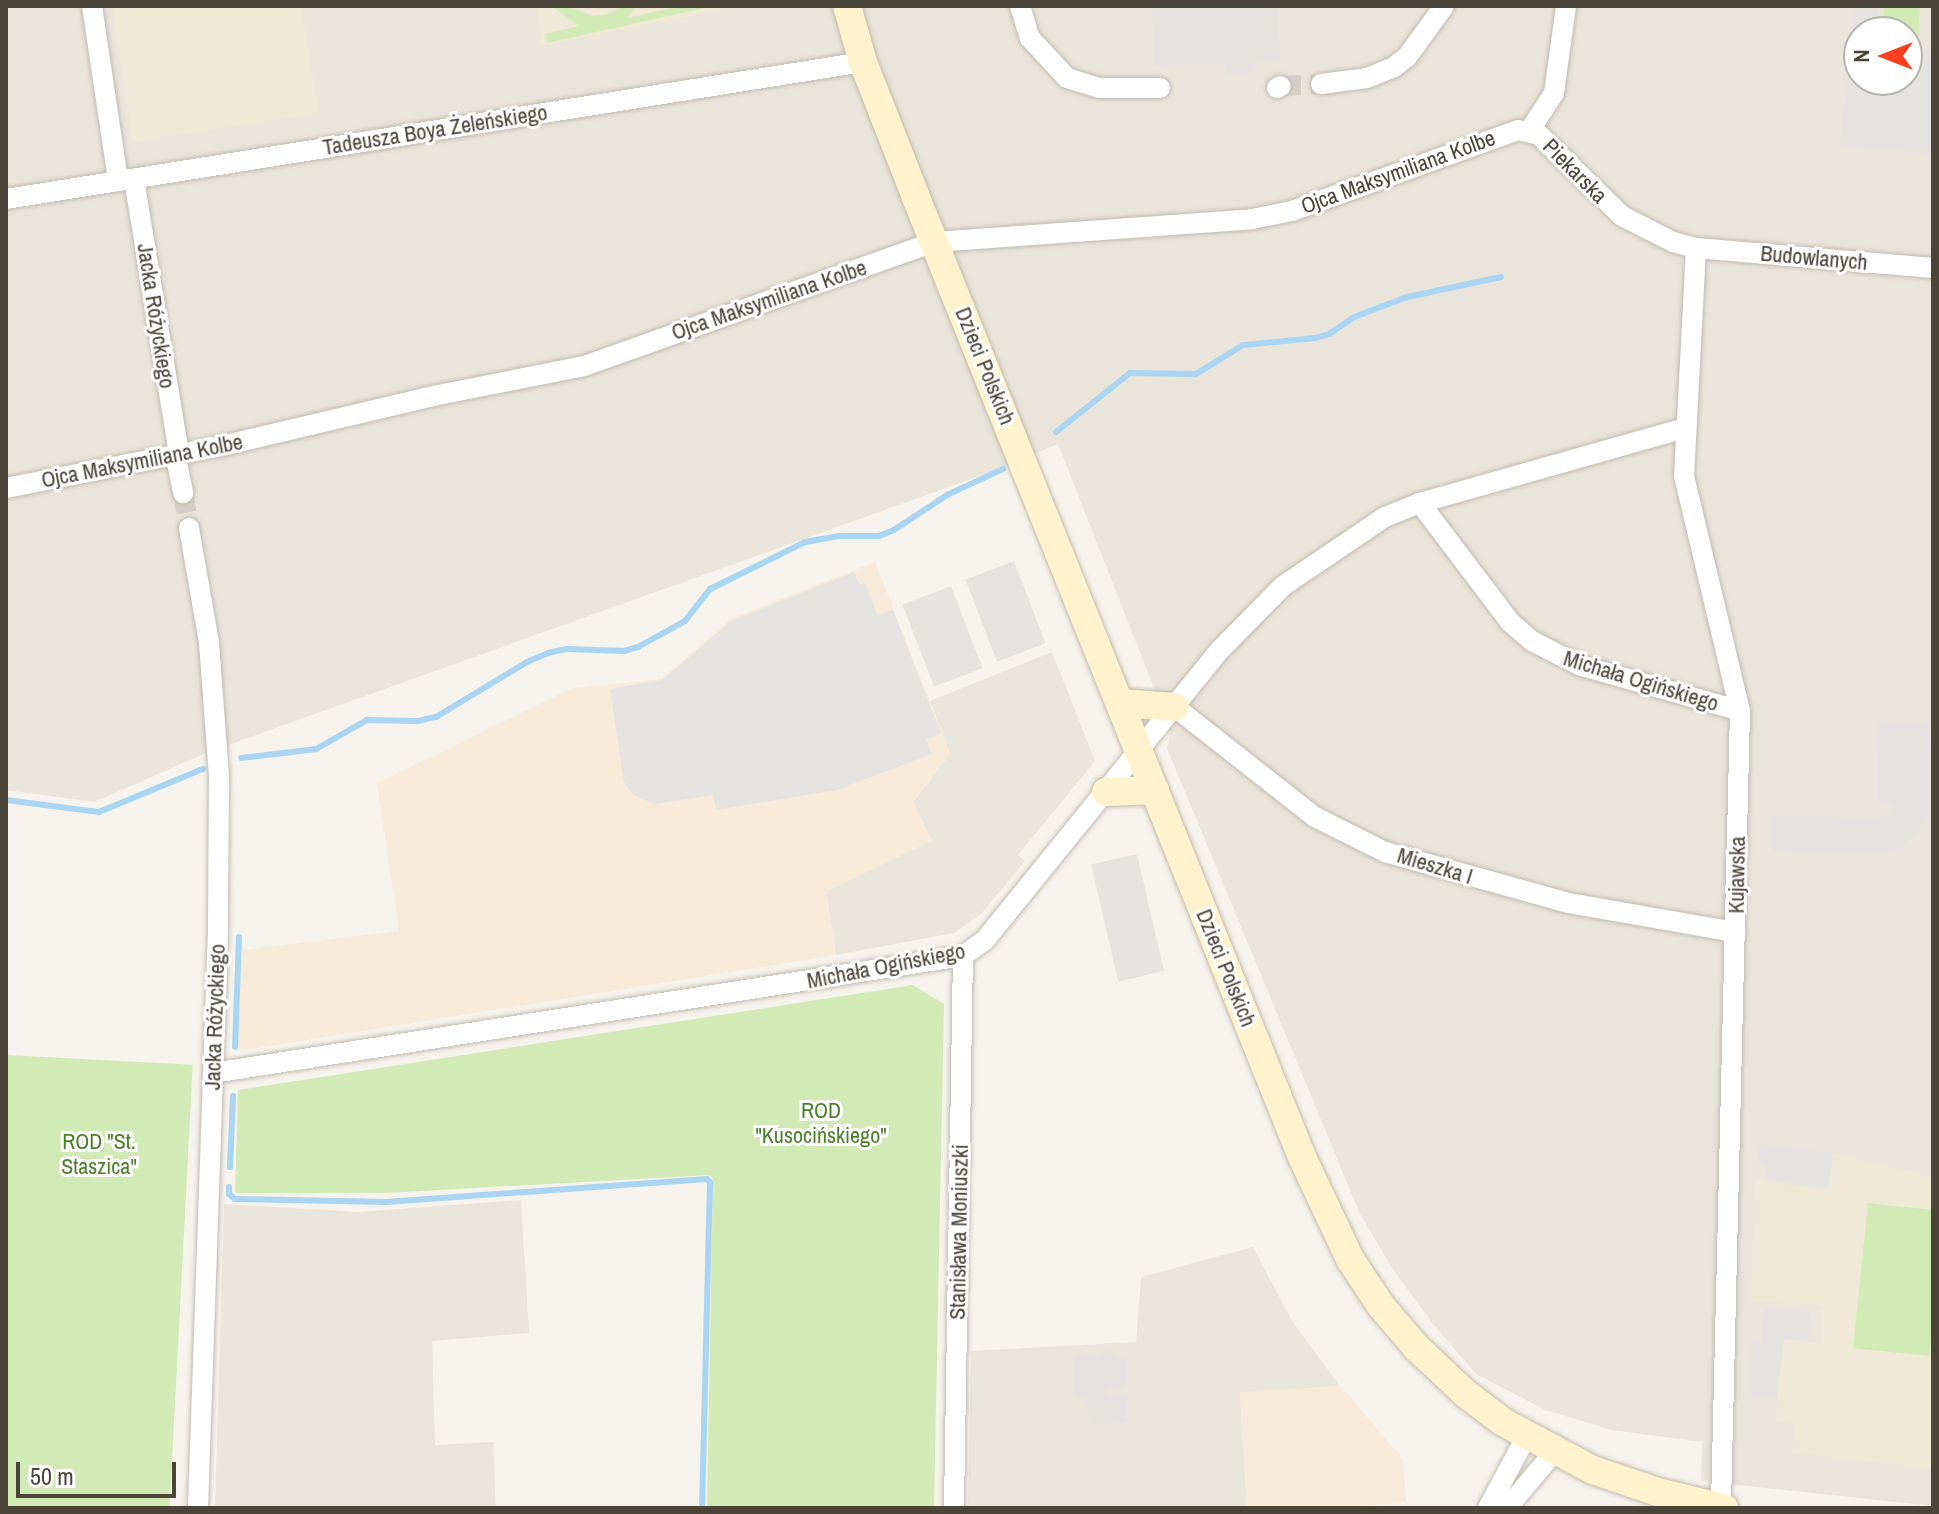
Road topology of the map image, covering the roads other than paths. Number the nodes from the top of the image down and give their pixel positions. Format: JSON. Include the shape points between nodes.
{"nodes":[{"id":1,"x":92,"y":6,"type":"edge"},
{"id":2,"x":847,"y":6,"type":"edge"},
{"id":3,"x":1020,"y":6,"type":"edge"},
{"id":4,"x":1444,"y":6,"type":"edge"},
{"id":5,"x":1566,"y":6,"type":"edge"},
{"id":6,"x":863,"y":62,"type":"junction"},
{"id":7,"x":1321,"y":84,"type":"tunnel mouth"},
{"id":8,"x":1160,"y":88,"type":"dead end"},
{"id":9,"x":1530,"y":130,"type":"junction"},
{"id":10,"x":126,"y":180,"type":"junction"},
{"id":11,"x":6,"y":199,"type":"edge"},
{"id":12,"x":935,"y":242,"type":"junction"},
{"id":13,"x":1696,"y":248,"type":"junction"},
{"id":14,"x":1933,"y":268,"type":"edge"},
{"id":15,"x":1685,"y":428,"type":"junction"},
{"id":16,"x":177,"y":454,"type":"junction"},
{"id":17,"x":6,"y":488,"type":"edge"},
{"id":18,"x":183,"y":493,"type":"tunnel mouth"},
{"id":19,"x":1420,"y":503,"type":"junction"},
{"id":20,"x":189,"y":528,"type":"tunnel mouth"},
{"id":21,"x":1120,"y":703,"type":"junction"},
{"id":22,"x":1175,"y":707,"type":"junction"},
{"id":23,"x":1740,"y":711,"type":"junction"},
{"id":24,"x":1140,"y":752,"type":"junction"},
{"id":25,"x":1155,"y":790,"type":"junction"},
{"id":26,"x":1106,"y":792,"type":"junction"},
{"id":27,"x":1735,"y":932,"type":"junction"},
{"id":28,"x":963,"y":956,"type":"junction"},
{"id":29,"x":213,"y":1073,"type":"junction"},
{"id":30,"x":1526,"y":1437,"type":"junction"},
{"id":31,"x":1554,"y":1452,"type":"junction"},
{"id":32,"x":198,"y":1508,"type":"edge"},
{"id":33,"x":954,"y":1508,"type":"edge"},
{"id":34,"x":1488,"y":1508,"type":"edge"},
{"id":35,"x":1507,"y":1508,"type":"edge"},
{"id":36,"x":1723,"y":1508,"type":"edge"}],
"edges":[{"from":1,"to":10,"type":"street","name":"Jacka Różyckiego"},
{"from":2,"to":6,"type":"street","name":"Dzieci Polskich"},
{"from":3,"to":8,"type":"street","via":[[1030,38],[1067,78],[1099,88]]},
{"from":4,"to":7,"type":"street","via":[[1394,67],[1367,78]]},
{"from":5,"to":9,"type":"street","name":"Piekarska","via":[[1554,93]]},
{"from":6,"to":10,"type":"street","name":"Tadeusza Boya Żeleńskiego"},
{"from":6,"to":12,"type":"street","name":"Dzieci Polskich"},
{"from":9,"to":12,"type":"street","name":"Ojca Maksymiliana Kolbe","via":[[1504,133],[1324,201],[1252,219]]},
{"from":9,"to":13,"type":"street","name":"Piekarska","via":[[1622,216],[1660,237]]},
{"from":10,"to":11,"type":"street","name":"Tadeusza Boya Żeleńskiego"},
{"from":10,"to":16,"type":"street","name":"Jacka Różyckiego"},
{"from":12,"to":16,"type":"street","name":"Ojca Maksymiliana Kolbe","via":[[584,366]]},
{"from":12,"to":21,"type":"street","name":"Dzieci Polskich"},
{"from":13,"to":14,"type":"street","name":"Budowlanych"},
{"from":13,"to":15,"type":"street","name":"Kujawska"},
{"from":15,"to":19,"type":"street","name":"Michała Ogińskiego"},
{"from":15,"to":23,"type":"street","name":"Kujawska","via":[[1684,476]]},
{"from":16,"to":17,"type":"street","name":"Ojca Maksymiliana Kolbe"},
{"from":16,"to":18,"type":"street","name":"Jacka Różyckiego"},
{"from":19,"to":22,"type":"street","name":"Michała Ogińskiego","via":[[1374,524],[1274,593]]},
{"from":19,"to":23,"type":"street","name":"Michała Ogińskiego","via":[[1510,622],[1532,641],[1579,665]]},
{"from":20,"to":29,"type":"street","name":"Jacka Różyckiego","via":[[209,643],[218,763]]},
{"from":21,"to":22,"type":"street"},
{"from":21,"to":24,"type":"street","name":"Dzieci Polskich"},
{"from":22,"to":24,"type":"street","name":"Michała Ogińskiego"},
{"from":22,"to":27,"type":"street","name":"Mieszka I","via":[[1315,817],[1385,852],[1569,903]]},
{"from":23,"to":27,"type":"street","name":"Kujawska"},
{"from":24,"to":25,"type":"street","name":"Dzieci Polskich"},
{"from":24,"to":26,"type":"street","name":"Michała Ogińskiego"},
{"from":25,"to":26,"type":"street"},
{"from":25,"to":30,"type":"street","name":"Dzieci Polskich","via":[[1302,1157],[1344,1248],[1381,1306],[1417,1348],[1466,1394]]},
{"from":26,"to":28,"type":"street","name":"Michała Ogińskiego","via":[[985,940]]},
{"from":27,"to":36,"type":"street","name":"Kujawska"},
{"from":28,"to":29,"type":"street","name":"Michała Ogińskiego"},
{"from":28,"to":33,"type":"street","name":"Stanisława Moniuszki"},
{"from":29,"to":32,"type":"street","name":"Jacka Różyckiego"},
{"from":30,"to":31,"type":"street","name":"Dzieci Polskich"},
{"from":30,"to":34,"type":"street"},
{"from":31,"to":35,"type":"street"},
{"from":31,"to":36,"type":"street","name":"Dzieci Polskich","via":[[1617,1479]]}]}
